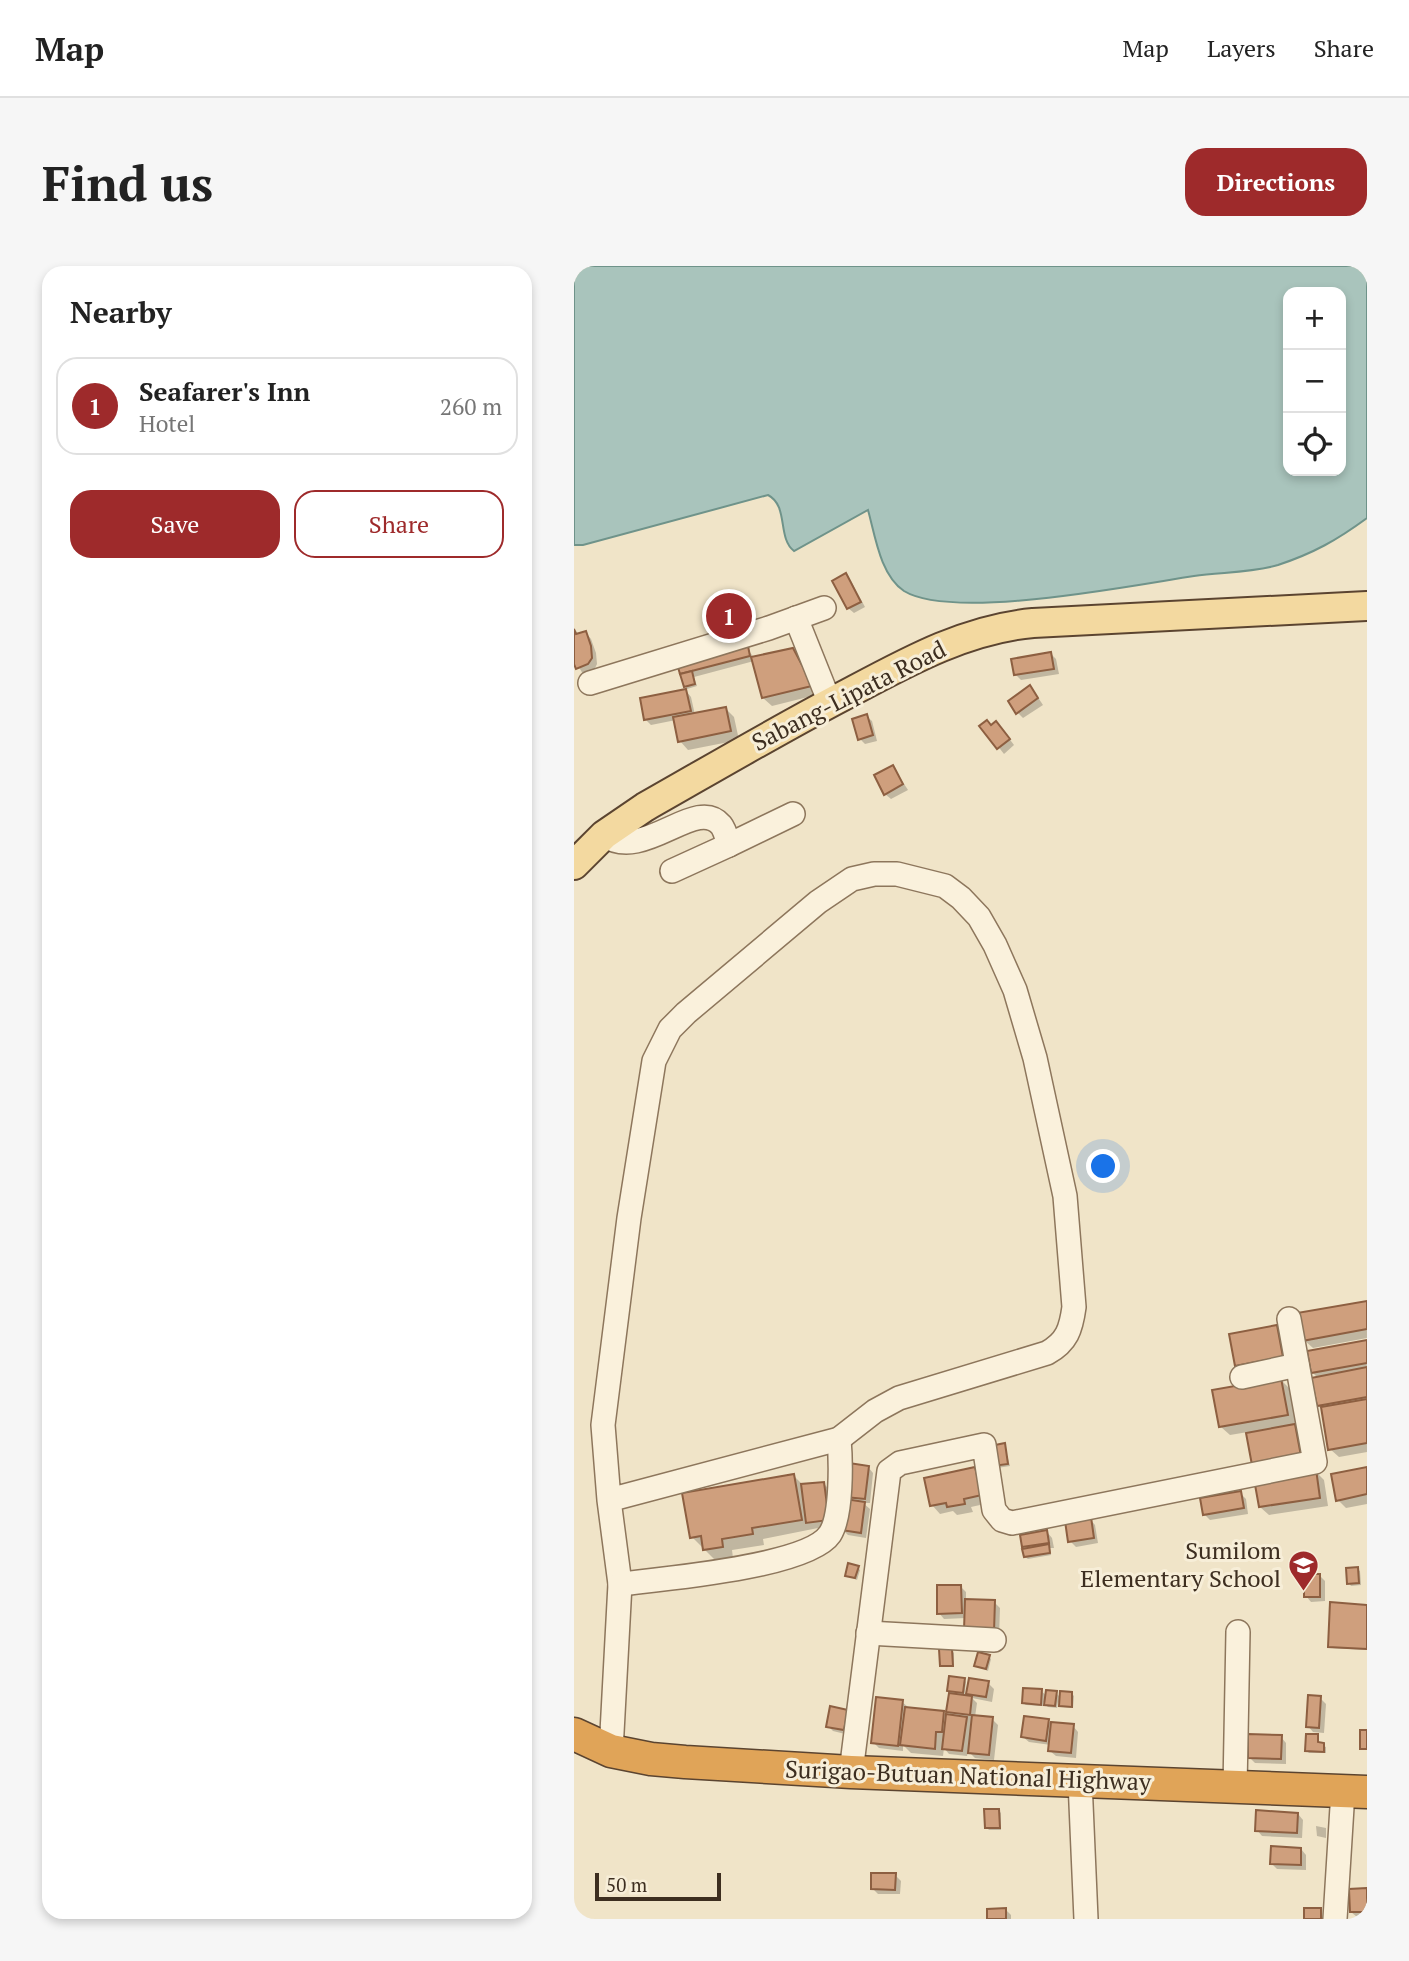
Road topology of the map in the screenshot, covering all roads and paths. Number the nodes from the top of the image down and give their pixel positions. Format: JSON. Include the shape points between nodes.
{"nodes":[{"id":1,"x":1367,"y":606,"type":"edge"},
{"id":2,"x":824,"y":608,"type":"dead end"},
{"id":3,"x":796,"y":618,"type":"junction"},
{"id":4,"x":590,"y":682,"type":"dead end"},
{"id":5,"x":830,"y":703,"type":"junction"},
{"id":6,"x":793,"y":814,"type":"dead end"},
{"id":7,"x":604,"y":835,"type":"junction"},
{"id":8,"x":729,"y":845,"type":"junction"},
{"id":9,"x":574,"y":865,"type":"edge"},
{"id":10,"x":672,"y":871,"type":"dead end"},
{"id":11,"x":1289,"y":1318,"type":"dead end"},
{"id":12,"x":1297,"y":1365,"type":"junction"},
{"id":13,"x":1242,"y":1377,"type":"dead end"},
{"id":14,"x":839,"y":1439,"type":"junction"},
{"id":15,"x":609,"y":1500,"type":"junction"},
{"id":16,"x":620,"y":1584,"type":"junction"},
{"id":17,"x":1238,"y":1632,"type":"dead end"},
{"id":18,"x":868,"y":1633,"type":"junction"},
{"id":19,"x":994,"y":1640,"type":"dead end"},
{"id":20,"x":574,"y":1734,"type":"edge"},
{"id":21,"x":611,"y":1752,"type":"junction"},
{"id":22,"x":851,"y":1772,"type":"junction"},
{"id":23,"x":1080,"y":1781,"type":"junction"},
{"id":24,"x":1236,"y":1787,"type":"junction"},
{"id":25,"x":1355,"y":1791,"type":"edge"},
{"id":26,"x":1086,"y":1919,"type":"edge"},
{"id":27,"x":1335,"y":1919,"type":"edge"}],
"edges":[{"from":1,"to":5,"type":"main road","name":"Sabang-Lipata Road","via":[[1008,625],[911,660]]},
{"from":2,"to":3,"type":"street"},
{"from":3,"to":4,"type":"street"},
{"from":3,"to":5,"type":"street"},
{"from":5,"to":7,"type":"main road","name":"Sabang-Lipata Road"},
{"from":6,"to":8,"type":"street"},
{"from":7,"to":8,"type":"street","via":[[618,842],[639,842],[701,817],[720,823]]},
{"from":7,"to":9,"type":"main road","name":"Sabang-Lipata Road"},
{"from":8,"to":10,"type":"street"},
{"from":11,"to":12,"type":"street"},
{"from":12,"to":13,"type":"street"},
{"from":12,"to":18,"type":"street","via":[[1315,1462],[1012,1524],[994,1510],[984,1445],[900,1463],[889,1471]]},
{"from":14,"to":15,"type":"street"},
{"from":14,"to":15,"type":"street","via":[[875,1410],[899,1398],[1060,1346],[1072,1325],[1074,1307],[1065,1196],[1015,990],[979,916],[961,898],[945,886],[897,874],[852,879],[818,902],[686,1013],[662,1043],[654,1061],[629,1218],[603,1425]]},
{"from":14,"to":16,"type":"street","via":[[835,1524],[820,1545],[750,1565]]},
{"from":15,"to":16,"type":"street"},
{"from":16,"to":21,"type":"street"},
{"from":17,"to":24,"type":"street"},
{"from":18,"to":19,"type":"street"},
{"from":18,"to":22,"type":"street"},
{"from":20,"to":21,"type":"highway","name":"Surigao-Butuan National Highway"},
{"from":21,"to":22,"type":"highway","name":"Surigao-Butuan National Highway","via":[[651,1759]]},
{"from":22,"to":23,"type":"highway","name":"Surigao-Butuan National Highway"},
{"from":23,"to":24,"type":"highway","name":"Surigao-Butuan National Highway"},
{"from":23,"to":26,"type":"street"},
{"from":24,"to":25,"type":"highway","name":"Surigao-Butuan National Highway"},
{"from":25,"to":27,"type":"street"}]}
